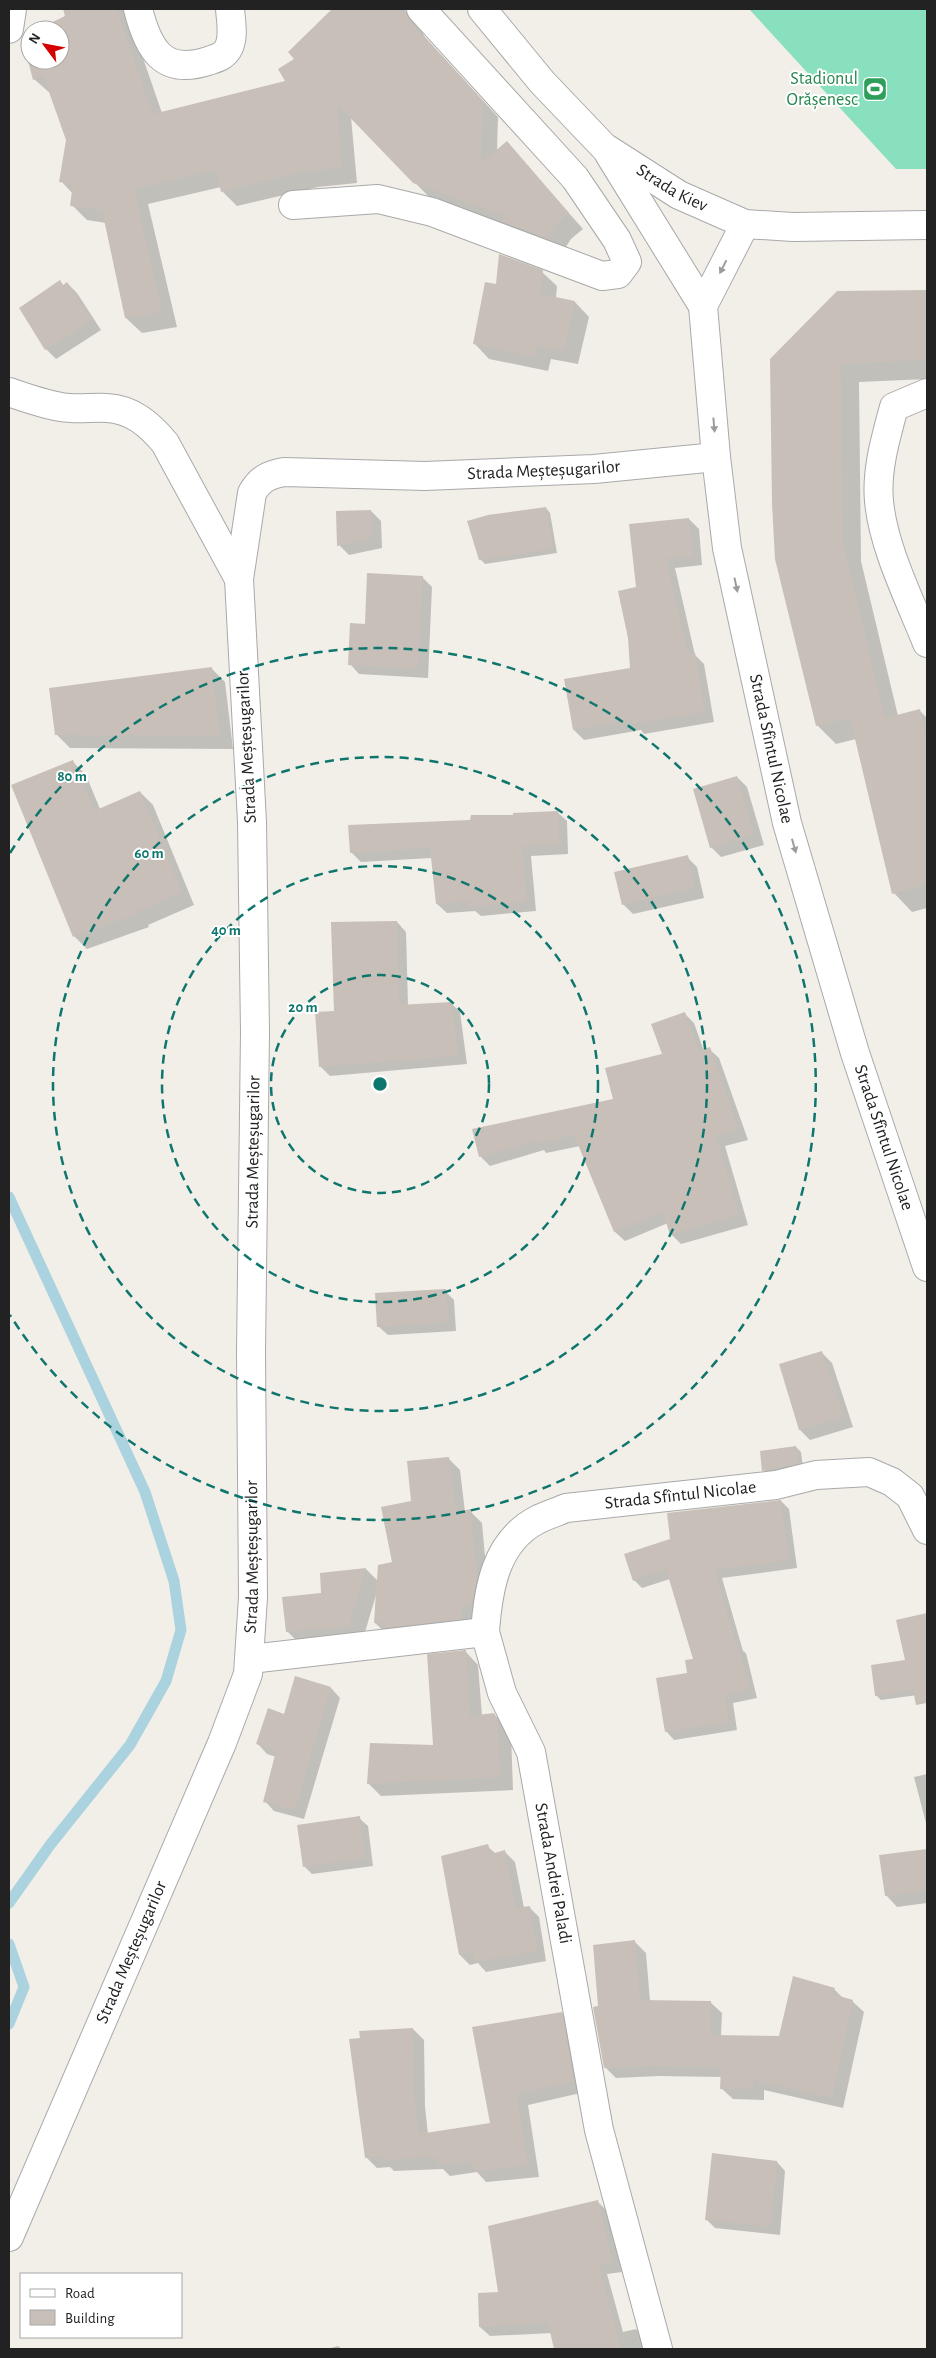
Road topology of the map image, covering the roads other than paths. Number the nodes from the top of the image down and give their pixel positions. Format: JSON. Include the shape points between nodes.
{"nodes":[{"id":1,"x":12,"y":9,"type":"edge"},
{"id":2,"x":138,"y":9,"type":"edge"},
{"id":3,"x":230,"y":9,"type":"edge"},
{"id":4,"x":421,"y":9,"type":"edge"},
{"id":5,"x":482,"y":9,"type":"edge"},
{"id":6,"x":9,"y":29,"type":"edge"},
{"id":7,"x":604,"y":147,"type":"junction"},
{"id":8,"x":293,"y":205,"type":"dead end"},
{"id":9,"x":745,"y":224,"type":"junction"},
{"id":10,"x":927,"y":225,"type":"edge"},
{"id":11,"x":703,"y":306,"type":"junction"},
{"id":12,"x":9,"y":392,"type":"edge"},
{"id":13,"x":927,"y":393,"type":"edge"},
{"id":14,"x":716,"y":457,"type":"junction"},
{"id":15,"x":239,"y":579,"type":"junction"},
{"id":16,"x":927,"y":643,"type":"edge"},
{"id":17,"x":927,"y":1267,"type":"edge"},
{"id":18,"x":927,"y":1530,"type":"edge"},
{"id":19,"x":485,"y":1632,"type":"junction"},
{"id":20,"x":250,"y":1659,"type":"junction"},
{"id":21,"x":9,"y":2237,"type":"edge"},
{"id":22,"x":658,"y":2349,"type":"edge"}],
"edges":[{"from":1,"to":6,"type":"street"},
{"from":2,"to":3,"type":"street","via":[[153,49],[172,65],[184,66],[222,56],[232,35]]},
{"from":4,"to":8,"type":"street","via":[[575,178],[617,240],[627,262],[618,274],[602,276],[432,212],[378,199]]},
{"from":5,"to":7,"type":"street","name":"Strada Kiev","via":[[542,82]]},
{"from":7,"to":9,"type":"street","name":"Strada Kiev","via":[[679,195]]},
{"from":7,"to":11,"type":"street"},
{"from":9,"to":10,"type":"street","name":"Strada Kiev","via":[[793,227]]},
{"from":9,"to":11,"type":"street","one_way":true},
{"from":11,"to":14,"type":"street","name":"Strada Sfîntul Nicolae","one_way":true},
{"from":12,"to":15,"type":"street","via":[[59,407],[78,410],[108,408],[133,414],[152,428],[164,443]]},
{"from":13,"to":16,"type":"street","via":[[894,407],[883,448],[879,501],[890,551]]},
{"from":14,"to":15,"type":"street","name":"Strada Meșteșugarilor","via":[[594,468],[425,476],[284,472],[270,475],[259,481],[252,493]]},
{"from":14,"to":17,"type":"street","name":"Strada Sfîntul Nicolae","one_way":true,"via":[[728,548],[787,823],[855,1053]]},
{"from":15,"to":20,"type":"street","name":"Strada Meșteșugarilor","via":[[252,822],[255,1032],[251,1353],[253,1597]]},
{"from":18,"to":19,"type":"street","name":"Strada Sfîntul Nicolae","via":[[910,1496],[892,1482],[869,1472],[816,1475],[776,1485],[566,1508],[524,1529],[505,1551],[491,1582]]},
{"from":19,"to":20,"type":"street"},
{"from":19,"to":22,"type":"street","name":"Strada Andrei Paladi","via":[[502,1692],[530,1752],[600,2130]]},
{"from":20,"to":21,"type":"street","name":"Strada Meșteșugarilor","via":[[248,1674],[222,1742]]}]}
